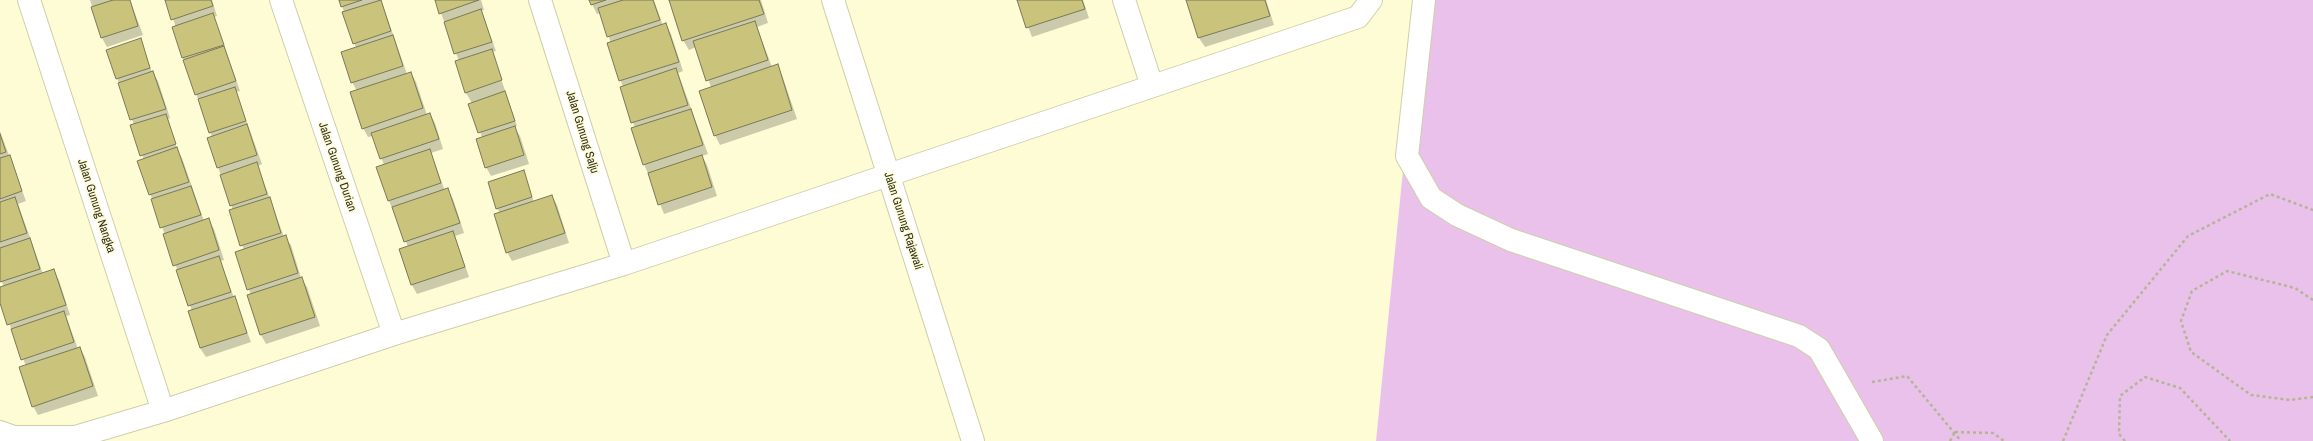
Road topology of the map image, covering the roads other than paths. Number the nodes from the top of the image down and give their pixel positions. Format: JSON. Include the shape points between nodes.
{"nodes":[{"id":1,"x":29,"y":0,"type":"edge"},
{"id":2,"x":280,"y":0,"type":"edge"},
{"id":3,"x":540,"y":0,"type":"edge"},
{"id":4,"x":833,"y":0,"type":"edge"},
{"id":5,"x":1124,"y":0,"type":"edge"},
{"id":6,"x":1371,"y":0,"type":"edge"},
{"id":7,"x":1424,"y":0,"type":"edge"},
{"id":8,"x":1152,"y":86,"type":"junction"},
{"id":9,"x":888,"y":174,"type":"junction"},
{"id":10,"x":624,"y":264,"type":"junction"},
{"id":11,"x":394,"y":334,"type":"junction"},
{"id":12,"x":163,"y":411,"type":"junction"},
{"id":13,"x":0,"y":432,"type":"edge"},
{"id":14,"x":973,"y":441,"type":"edge"},
{"id":15,"x":1872,"y":441,"type":"edge"}],
"edges":[{"from":1,"to":12,"type":"street","name":"Jalan Gunung Nangka"},
{"from":2,"to":11,"type":"street","name":"Jalan Gunung Durian"},
{"from":3,"to":10,"type":"street","name":"Jalan Gunung Salju"},
{"from":4,"to":9,"type":"street","name":"Jalan Gunung Rajawali"},
{"from":5,"to":8,"type":"street"},
{"from":6,"to":8,"type":"street","via":[[1358,17]]},
{"from":7,"to":15,"type":"street","via":[[1407,156],[1431,198],[1457,215],[1511,240],[1799,336],[1819,349]]},
{"from":8,"to":9,"type":"street"},
{"from":9,"to":10,"type":"street"},
{"from":9,"to":14,"type":"street","name":"Jalan Gunung Rajawali"},
{"from":10,"to":11,"type":"street"},
{"from":11,"to":12,"type":"street"},
{"from":12,"to":13,"type":"street","via":[[76,437],[14,437]]}]}
